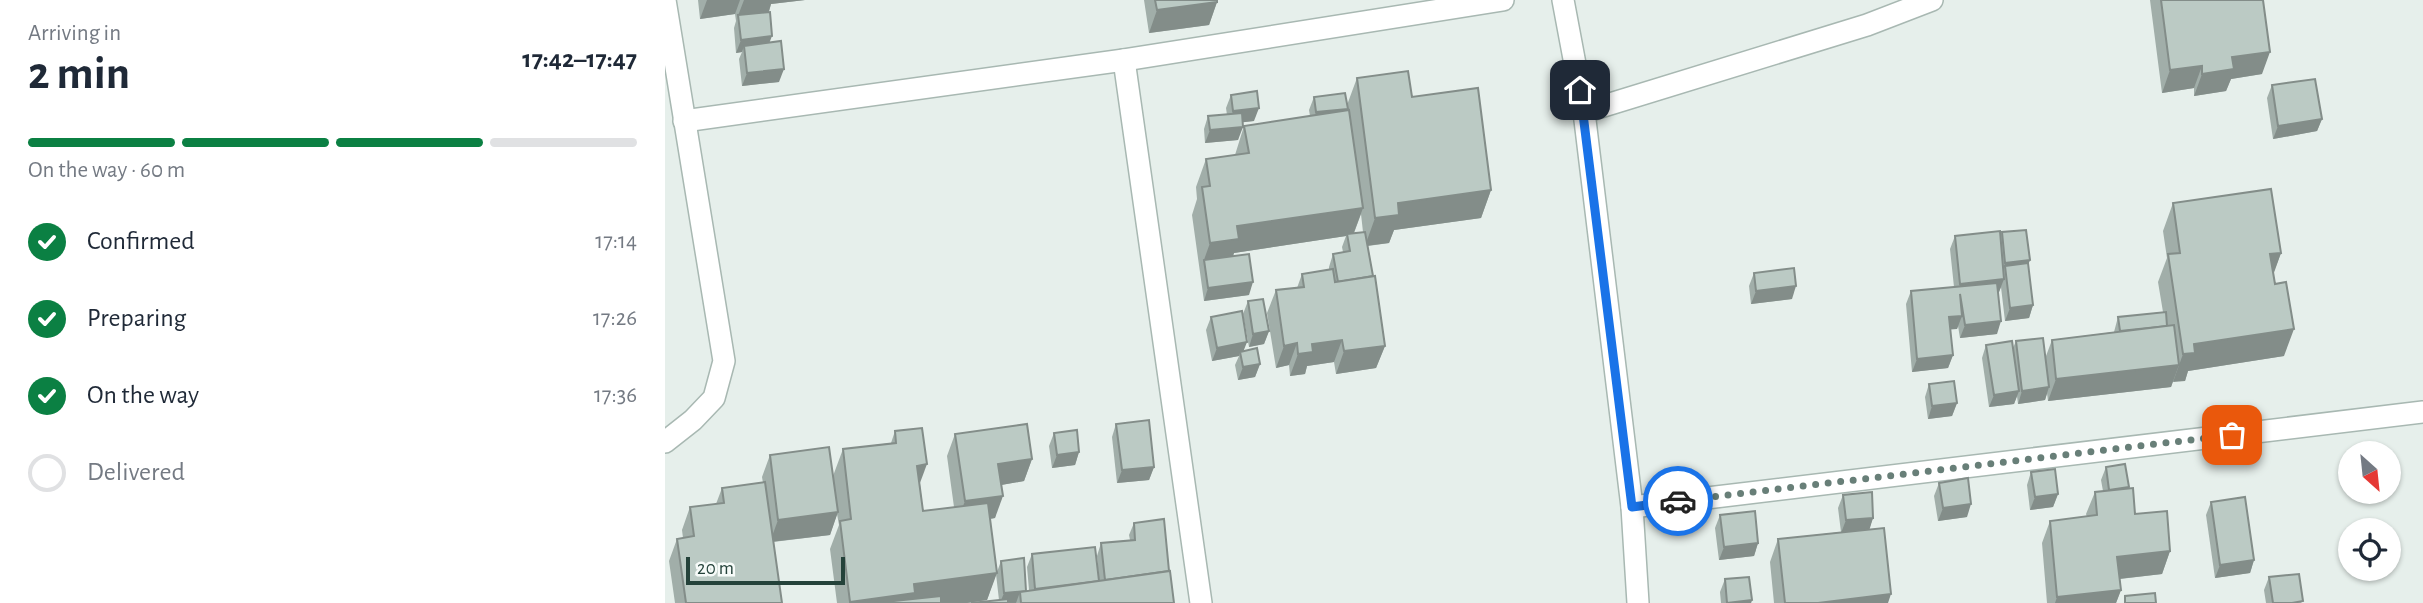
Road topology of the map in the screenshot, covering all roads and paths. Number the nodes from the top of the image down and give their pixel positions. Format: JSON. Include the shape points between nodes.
{"nodes":[{"id":1,"x":666,"y":0,"type":"edge"},
{"id":2,"x":1503,"y":0,"type":"edge"},
{"id":3,"x":1563,"y":0,"type":"edge"},
{"id":4,"x":1932,"y":0,"type":"edge"},
{"id":5,"x":1123,"y":60,"type":"junction"},
{"id":6,"x":1584,"y":112,"type":"junction"},
{"id":7,"x":684,"y":121,"type":"junction"},
{"id":8,"x":2423,"y":412,"type":"edge"},
{"id":9,"x":665,"y":442,"type":"edge"},
{"id":10,"x":1632,"y":507,"type":"junction"},
{"id":11,"x":1201,"y":603,"type":"edge"},
{"id":12,"x":1638,"y":603,"type":"edge"}],
"edges":[{"from":1,"to":7,"type":"street"},
{"from":2,"to":5,"type":"street"},
{"from":3,"to":6,"type":"street"},
{"from":4,"to":6,"type":"street","via":[[1867,25]]},
{"from":5,"to":7,"type":"street"},
{"from":5,"to":11,"type":"street"},
{"from":6,"to":10,"type":"street"},
{"from":7,"to":9,"type":"street","via":[[724,361],[714,398]]},
{"from":8,"to":10,"type":"street"},
{"from":10,"to":12,"type":"street"}]}
